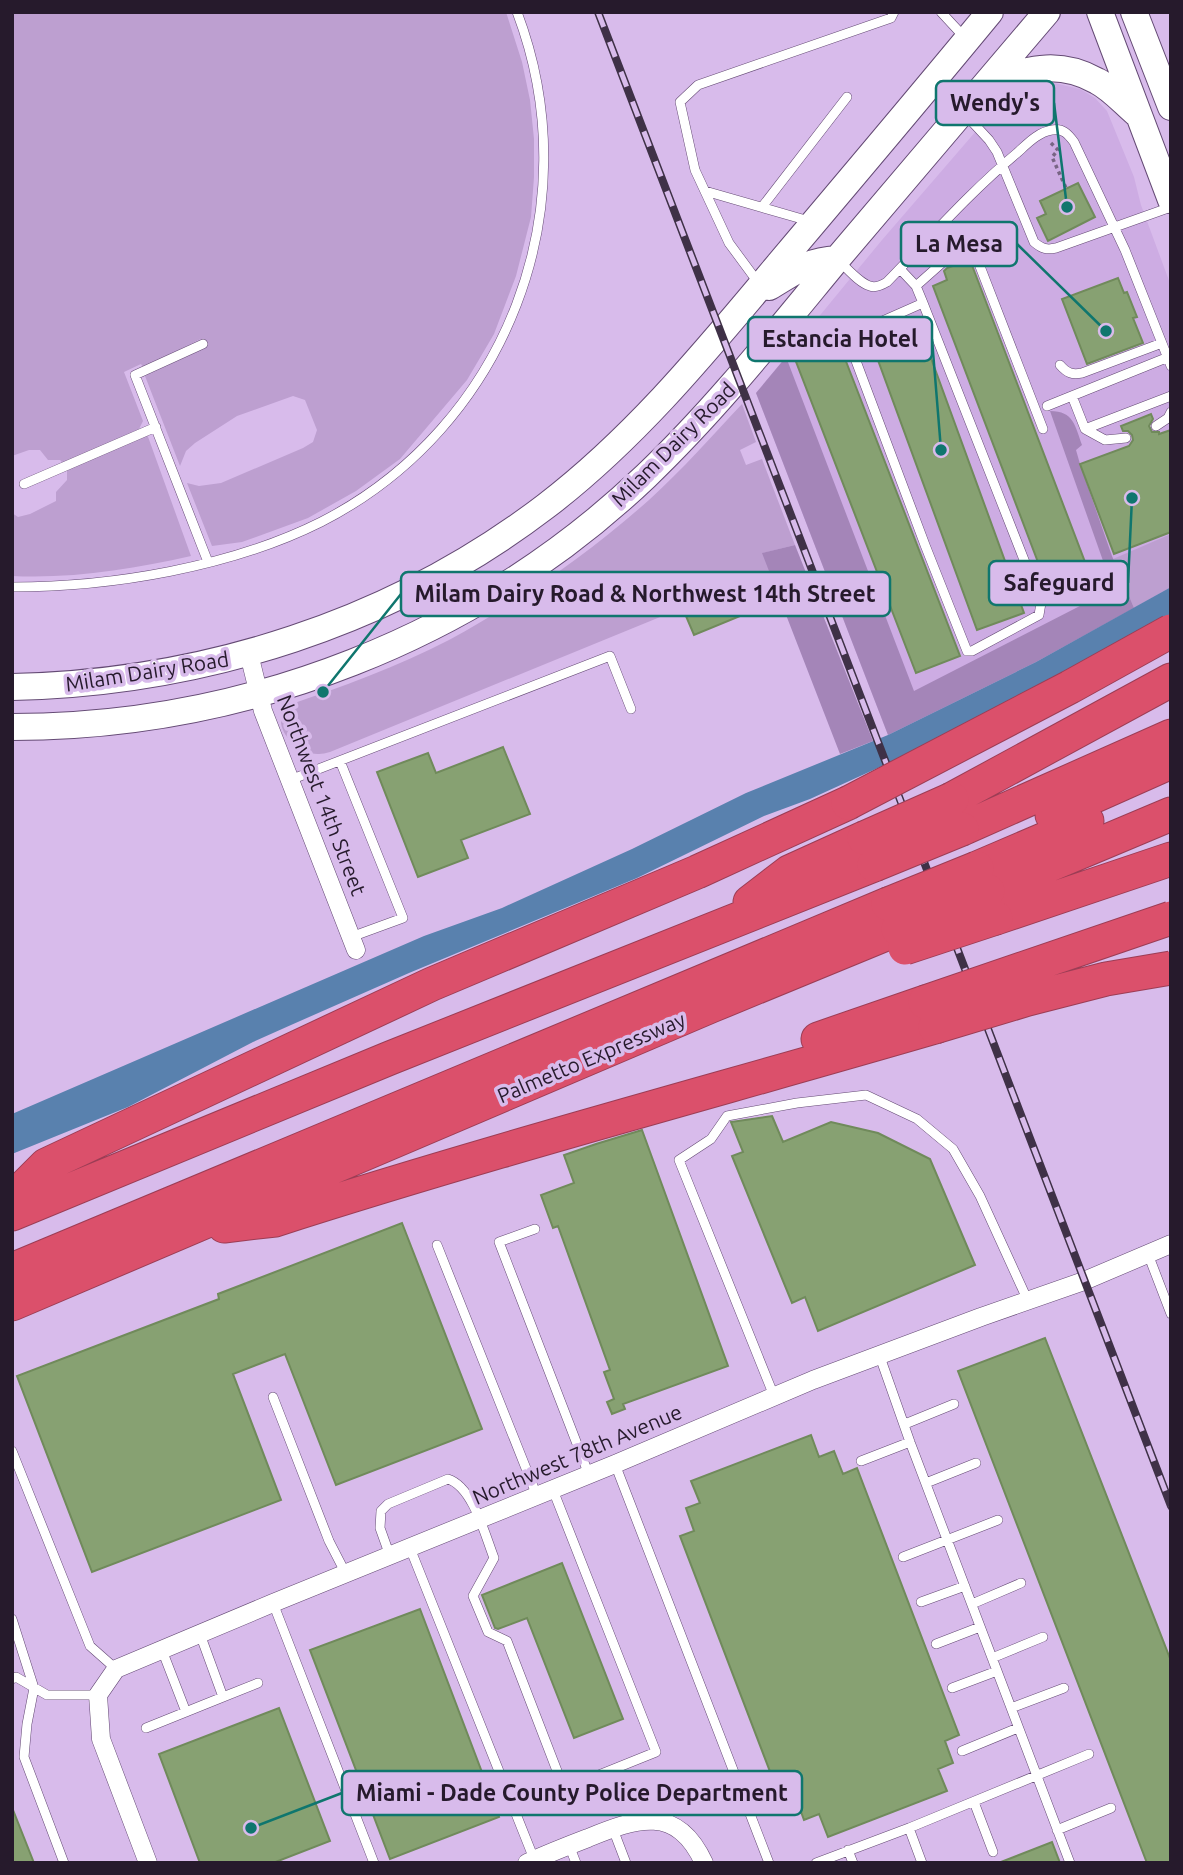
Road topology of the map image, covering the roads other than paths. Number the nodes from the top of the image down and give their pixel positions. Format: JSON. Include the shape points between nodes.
{"nodes":[{"id":1,"x":517,"y":12,"type":"edge"},
{"id":2,"x":894,"y":12,"type":"edge"},
{"id":3,"x":990,"y":12,"type":"edge"},
{"id":4,"x":1047,"y":12,"type":"edge"},
{"id":5,"x":1100,"y":12,"type":"edge"},
{"id":6,"x":1134,"y":12,"type":"edge"},
{"id":7,"x":945,"y":14,"type":"edge"},
{"id":8,"x":967,"y":40,"type":"junction"},
{"id":9,"x":996,"y":88,"type":"junction"},
{"id":10,"x":847,"y":97,"type":"dead end"},
{"id":11,"x":1171,"y":107,"type":"edge"},
{"id":12,"x":963,"y":111,"type":"junction"},
{"id":13,"x":1140,"y":116,"type":"junction"},
{"id":14,"x":1003,"y":164,"type":"junction"},
{"id":15,"x":705,"y":191,"type":"junction"},
{"id":16,"x":1171,"y":200,"type":"edge"},
{"id":17,"x":762,"y":207,"type":"junction"},
{"id":18,"x":1171,"y":207,"type":"edge"},
{"id":19,"x":814,"y":222,"type":"junction"},
{"id":20,"x":1113,"y":227,"type":"junction"},
{"id":21,"x":837,"y":259,"type":"junction"},
{"id":22,"x":900,"y":269,"type":"junction"},
{"id":23,"x":916,"y":286,"type":"junction"},
{"id":24,"x":755,"y":293,"type":"junction"},
{"id":25,"x":923,"y":303,"type":"junction"},
{"id":26,"x":1162,"y":343,"type":"junction"},
{"id":27,"x":202,"y":344,"type":"dead end"},
{"id":28,"x":1170,"y":360,"type":"edge"},
{"id":29,"x":1060,"y":365,"type":"dead end"},
{"id":30,"x":1072,"y":396,"type":"junction"},
{"id":31,"x":1171,"y":396,"type":"edge"},
{"id":32,"x":1047,"y":405,"type":"dead end"},
{"id":33,"x":1171,"y":412,"type":"edge"},
{"id":34,"x":1156,"y":426,"type":"dead end"},
{"id":35,"x":156,"y":427,"type":"junction"},
{"id":36,"x":1043,"y":429,"type":"dead end"},
{"id":37,"x":1084,"y":429,"type":"junction"},
{"id":38,"x":1126,"y":438,"type":"dead end"},
{"id":39,"x":24,"y":484,"type":"dead end"},
{"id":40,"x":208,"y":562,"type":"junction"},
{"id":41,"x":12,"y":587,"type":"edge"},
{"id":42,"x":1171,"y":631,"type":"edge"},
{"id":43,"x":249,"y":654,"type":"junction"},
{"id":44,"x":1171,"y":680,"type":"edge"},
{"id":45,"x":12,"y":687,"type":"edge"},
{"id":46,"x":259,"y":694,"type":"junction"},
{"id":47,"x":631,"y":709,"type":"dead end"},
{"id":48,"x":12,"y":727,"type":"edge"},
{"id":49,"x":1171,"y":736,"type":"edge"},
{"id":50,"x":340,"y":761,"type":"junction"},
{"id":51,"x":1171,"y":762,"type":"edge"},
{"id":52,"x":290,"y":780,"type":"junction"},
{"id":53,"x":1171,"y":785,"type":"edge"},
{"id":54,"x":1171,"y":814,"type":"edge"},
{"id":55,"x":974,"y":859,"type":"junction"},
{"id":56,"x":1171,"y":859,"type":"edge"},
{"id":57,"x":885,"y":895,"type":"junction"},
{"id":58,"x":1171,"y":918,"type":"edge"},
{"id":59,"x":354,"y":944,"type":"joint"},
{"id":60,"x":1171,"y":968,"type":"edge"},
{"id":61,"x":930,"y":1014,"type":"junction"},
{"id":62,"x":12,"y":1199,"type":"edge"},
{"id":63,"x":12,"y":1214,"type":"edge"},
{"id":64,"x":187,"y":1230,"type":"junction"},
{"id":65,"x":536,"y":1230,"type":"dead end"},
{"id":66,"x":1171,"y":1244,"type":"edge"},
{"id":67,"x":437,"y":1245,"type":"dead end"},
{"id":68,"x":12,"y":1249,"type":"edge"},
{"id":69,"x":1148,"y":1254,"type":"junction"},
{"id":70,"x":12,"y":1269,"type":"edge"},
{"id":71,"x":1028,"y":1301,"type":"junction"},
{"id":72,"x":12,"y":1304,"type":"edge"},
{"id":73,"x":1170,"y":1312,"type":"edge"},
{"id":74,"x":879,"y":1354,"type":"junction"},
{"id":75,"x":774,"y":1396,"type":"junction"},
{"id":76,"x":273,"y":1397,"type":"dead end"},
{"id":77,"x":954,"y":1404,"type":"dead end"},
{"id":78,"x":905,"y":1424,"type":"junction"},
{"id":79,"x":910,"y":1441,"type":"junction"},
{"id":80,"x":12,"y":1451,"type":"edge"},
{"id":81,"x":861,"y":1461,"type":"dead end"},
{"id":82,"x":976,"y":1463,"type":"dead end"},
{"id":83,"x":615,"y":1464,"type":"junction"},
{"id":84,"x":589,"y":1475,"type":"junction"},
{"id":85,"x":926,"y":1483,"type":"junction"},
{"id":86,"x":545,"y":1493,"type":"junction"},
{"id":87,"x":479,"y":1520,"type":"junction"},
{"id":88,"x":998,"y":1520,"type":"dead end"},
{"id":89,"x":947,"y":1540,"type":"junction"},
{"id":90,"x":410,"y":1548,"type":"junction"},
{"id":91,"x":390,"y":1556,"type":"junction"},
{"id":92,"x":904,"y":1557,"type":"dead end"},
{"id":93,"x":346,"y":1574,"type":"junction"},
{"id":94,"x":1021,"y":1583,"type":"dead end"},
{"id":95,"x":965,"y":1586,"type":"junction"},
{"id":96,"x":921,"y":1602,"type":"dead end"},
{"id":97,"x":274,"y":1603,"type":"junction"},
{"id":98,"x":972,"y":1604,"type":"junction"},
{"id":99,"x":12,"y":1619,"type":"edge"},
{"id":100,"x":980,"y":1628,"type":"junction"},
{"id":101,"x":200,"y":1634,"type":"junction"},
{"id":102,"x":1043,"y":1637,"type":"dead end"},
{"id":103,"x":936,"y":1644,"type":"dead end"},
{"id":104,"x":162,"y":1650,"type":"junction"},
{"id":105,"x":992,"y":1658,"type":"junction"},
{"id":106,"x":117,"y":1669,"type":"junction"},
{"id":107,"x":997,"y":1671,"type":"junction"},
{"id":108,"x":12,"y":1679,"type":"edge"},
{"id":109,"x":258,"y":1683,"type":"dead end"},
{"id":110,"x":34,"y":1688,"type":"junction"},
{"id":111,"x":952,"y":1688,"type":"dead end"},
{"id":112,"x":1064,"y":1688,"type":"dead end"},
{"id":113,"x":98,"y":1695,"type":"junction"},
{"id":114,"x":223,"y":1697,"type":"junction"},
{"id":115,"x":1011,"y":1708,"type":"junction"},
{"id":116,"x":186,"y":1712,"type":"junction"},
{"id":117,"x":146,"y":1728,"type":"dead end"},
{"id":118,"x":1018,"y":1728,"type":"junction"},
{"id":119,"x":962,"y":1751,"type":"dead end"},
{"id":120,"x":1089,"y":1754,"type":"dead end"},
{"id":121,"x":1037,"y":1777,"type":"junction"},
{"id":122,"x":974,"y":1802,"type":"junction"},
{"id":123,"x":1111,"y":1808,"type":"dead end"},
{"id":124,"x":612,"y":1828,"type":"junction"},
{"id":125,"x":909,"y":1828,"type":"junction"},
{"id":126,"x":1057,"y":1830,"type":"junction"},
{"id":127,"x":569,"y":1845,"type":"junction"},
{"id":128,"x":848,"y":1850,"type":"junction"},
{"id":129,"x":993,"y":1852,"type":"dead end"},
{"id":130,"x":530,"y":1861,"type":"edge"},
{"id":131,"x":64,"y":1863,"type":"edge"},
{"id":132,"x":148,"y":1863,"type":"edge"},
{"id":133,"x":374,"y":1863,"type":"edge"},
{"id":134,"x":576,"y":1863,"type":"edge"},
{"id":135,"x":626,"y":1863,"type":"edge"},
{"id":136,"x":704,"y":1863,"type":"edge"},
{"id":137,"x":769,"y":1863,"type":"edge"},
{"id":138,"x":816,"y":1863,"type":"edge"},
{"id":139,"x":853,"y":1863,"type":"edge"},
{"id":140,"x":922,"y":1863,"type":"edge"},
{"id":141,"x":1070,"y":1863,"type":"edge"}],
"edges":[{"from":1,"to":40,"type":"lane","via":[[540,99],[543,187],[528,271],[488,365],[433,438],[382,484],[300,531]]},
{"from":2,"to":15,"type":"lane","via":[[891,18],[698,85],[680,102],[695,170]]},
{"from":3,"to":8,"type":"main road","name":"Milam Dairy Road"},
{"from":4,"to":9,"type":"main road","name":"Milam Dairy Road"},
{"from":5,"to":13,"type":"main road"},
{"from":6,"to":11,"type":"main road"},
{"from":7,"to":8,"type":"lane"},
{"from":8,"to":19,"type":"main road","name":"Milam Dairy Road"},
{"from":9,"to":12,"type":"main road","name":"Milam Dairy Road"},
{"from":9,"to":13,"type":"main road","via":[[1044,67],[1064,68],[1097,81]]},
{"from":10,"to":17,"type":"lane"},
{"from":12,"to":14,"type":"lane"},
{"from":12,"to":21,"type":"main road","name":"Milam Dairy Road"},
{"from":13,"to":16,"type":"main road"},
{"from":14,"to":20,"type":"lane","via":[[1034,242],[1041,248],[1056,248]]},
{"from":14,"to":20,"type":"lane","via":[[1041,133],[1060,129],[1074,142]]},
{"from":14,"to":22,"type":"lane"},
{"from":15,"to":17,"type":"lane"},
{"from":15,"to":24,"type":"lane"},
{"from":17,"to":19,"type":"lane"},
{"from":18,"to":20,"type":"lane"},
{"from":19,"to":24,"type":"main road","name":"Milam Dairy Road"},
{"from":20,"to":26,"type":"lane"},
{"from":21,"to":22,"type":"lane","via":[[870,286],[887,282]]},
{"from":21,"to":24,"type":"main road","via":[[806,265]]},
{"from":21,"to":46,"type":"main road","name":"Milam Dairy Road","via":[[691,431],[630,491],[577,534],[516,578],[430,628],[319,676]]},
{"from":22,"to":23,"type":"lane"},
{"from":23,"to":25,"type":"lane"},
{"from":23,"to":36,"type":"lane","via":[[943,262],[970,252],[976,256]]},
{"from":24,"to":43,"type":"main road","name":"Milam Dairy Road","via":[[641,422],[516,528],[396,598]]},
{"from":25,"to":25,"type":"lane","via":[[1041,603],[1039,615],[972,651],[967,651],[853,353],[855,333]]},
{"from":26,"to":28,"type":"lane"},
{"from":26,"to":29,"type":"lane","via":[[1082,373],[1070,374]]},
{"from":27,"to":35,"type":"lane","via":[[135,375]]},
{"from":28,"to":30,"type":"lane"},
{"from":30,"to":32,"type":"lane"},
{"from":30,"to":37,"type":"lane"},
{"from":31,"to":37,"type":"lane"},
{"from":33,"to":34,"type":"lane"},
{"from":35,"to":39,"type":"lane"},
{"from":35,"to":40,"type":"lane"},
{"from":37,"to":38,"type":"lane","via":[[1105,440]]},
{"from":40,"to":41,"type":"lane","via":[[120,580]]},
{"from":42,"to":62,"type":"highway","bridge":true,"via":[[848,803],[432,984],[46,1165]]},
{"from":43,"to":45,"type":"main road","name":"Milam Dairy Road","via":[[140,676]]},
{"from":43,"to":46,"type":"street","name":"Northwest 14th Street"},
{"from":44,"to":55,"type":"highway"},
{"from":46,"to":48,"type":"main road","name":"Milam Dairy Road","via":[[124,721]]},
{"from":46,"to":52,"type":"street","name":"Northwest 14th Street"},
{"from":47,"to":50,"type":"lane","via":[[610,656]]},
{"from":49,"to":55,"type":"highway"},
{"from":50,"to":52,"type":"lane"},
{"from":50,"to":59,"type":"lane","via":[[403,918]]},
{"from":51,"to":55,"type":"highway"},
{"from":52,"to":59,"type":"street","name":"Northwest 14th Street"},
{"from":53,"to":55,"type":"highway"},
{"from":54,"to":55,"type":"highway"},
{"from":55,"to":56,"type":"highway"},
{"from":55,"to":57,"type":"highway","bridge":true},
{"from":55,"to":57,"type":"highway","bridge":true},
{"from":57,"to":63,"type":"highway","via":[[718,926]]},
{"from":57,"to":64,"type":"highway","name":"Palmetto Expressway","via":[[858,946]]},
{"from":57,"to":68,"type":"highway"},
{"from":57,"to":70,"type":"highway"},
{"from":58,"to":61,"type":"highway","bridge":true},
{"from":60,"to":61,"type":"highway","bridge":true,"via":[[1028,999]]},
{"from":61,"to":64,"type":"highway","via":[[750,1062],[630,1113],[275,1220]]},
{"from":64,"to":72,"type":"highway","name":"Palmetto Expressway"},
{"from":65,"to":84,"type":"lane","via":[[499,1242]]},
{"from":66,"to":69,"type":"street","name":"Northwest 78th Avenue"},
{"from":67,"to":86,"type":"lane"},
{"from":69,"to":71,"type":"street","name":"Northwest 78th Avenue"},
{"from":69,"to":73,"type":"lane"},
{"from":71,"to":74,"type":"street","name":"Northwest 78th Avenue"},
{"from":71,"to":75,"type":"lane","via":[[953,1149],[916,1119],[866,1095],[727,1116],[711,1139],[679,1160]]},
{"from":74,"to":75,"type":"street","name":"Northwest 78th Avenue"},
{"from":74,"to":78,"type":"lane"},
{"from":75,"to":83,"type":"street","name":"Northwest 78th Avenue"},
{"from":76,"to":93,"type":"lane"},
{"from":77,"to":78,"type":"lane"},
{"from":78,"to":79,"type":"lane"},
{"from":79,"to":81,"type":"lane"},
{"from":79,"to":85,"type":"lane"},
{"from":80,"to":106,"type":"lane","via":[[90,1646]]},
{"from":82,"to":85,"type":"lane"},
{"from":83,"to":84,"type":"street","name":"Northwest 78th Avenue"},
{"from":83,"to":137,"type":"lane"},
{"from":84,"to":86,"type":"street","name":"Northwest 78th Avenue"},
{"from":85,"to":89,"type":"lane"},
{"from":86,"to":87,"type":"street","name":"Northwest 78th Avenue"},
{"from":86,"to":87,"type":"lane","via":[[656,1752],[564,1789],[507,1641],[488,1633],[473,1596],[494,1558]]},
{"from":87,"to":90,"type":"street","name":"Northwest 78th Avenue"},
{"from":87,"to":91,"type":"lane","via":[[463,1488],[448,1479],[381,1511],[380,1528]]},
{"from":88,"to":89,"type":"lane"},
{"from":89,"to":92,"type":"lane"},
{"from":89,"to":95,"type":"lane"},
{"from":90,"to":91,"type":"street","name":"Northwest 78th Avenue"},
{"from":90,"to":130,"type":"lane"},
{"from":91,"to":93,"type":"street","name":"Northwest 78th Avenue"},
{"from":93,"to":97,"type":"street","name":"Northwest 78th Avenue"},
{"from":94,"to":98,"type":"lane"},
{"from":95,"to":96,"type":"lane"},
{"from":95,"to":98,"type":"lane"},
{"from":97,"to":101,"type":"street","name":"Northwest 78th Avenue"},
{"from":97,"to":133,"type":"lane"},
{"from":98,"to":100,"type":"lane"},
{"from":99,"to":110,"type":"lane"},
{"from":100,"to":103,"type":"lane"},
{"from":100,"to":105,"type":"lane"},
{"from":101,"to":104,"type":"street","name":"Northwest 78th Avenue"},
{"from":101,"to":114,"type":"lane"},
{"from":102,"to":105,"type":"lane"},
{"from":104,"to":106,"type":"street","name":"Northwest 78th Avenue"},
{"from":104,"to":116,"type":"lane"},
{"from":105,"to":107,"type":"lane"},
{"from":106,"to":113,"type":"street"},
{"from":107,"to":111,"type":"lane"},
{"from":107,"to":115,"type":"lane"},
{"from":108,"to":110,"type":"lane"},
{"from":109,"to":114,"type":"lane"},
{"from":110,"to":113,"type":"lane","via":[[47,1695]]},
{"from":110,"to":131,"type":"lane","via":[[23,1757]]},
{"from":112,"to":115,"type":"lane"},
{"from":113,"to":132,"type":"street","via":[[101,1739]]},
{"from":114,"to":116,"type":"lane"},
{"from":115,"to":118,"type":"lane"},
{"from":116,"to":117,"type":"lane"},
{"from":118,"to":119,"type":"lane"},
{"from":118,"to":121,"type":"lane"},
{"from":120,"to":121,"type":"lane"},
{"from":121,"to":122,"type":"lane"},
{"from":121,"to":126,"type":"lane"},
{"from":122,"to":125,"type":"lane"},
{"from":122,"to":129,"type":"lane"},
{"from":123,"to":126,"type":"lane"},
{"from":124,"to":127,"type":"street"},
{"from":124,"to":135,"type":"lane"},
{"from":124,"to":136,"type":"street","via":[[635,1821],[667,1823],[688,1837]]},
{"from":125,"to":128,"type":"lane"},
{"from":125,"to":140,"type":"lane"},
{"from":126,"to":141,"type":"lane"},
{"from":127,"to":130,"type":"street"},
{"from":127,"to":134,"type":"lane"},
{"from":128,"to":138,"type":"lane"},
{"from":128,"to":139,"type":"lane"}]}
